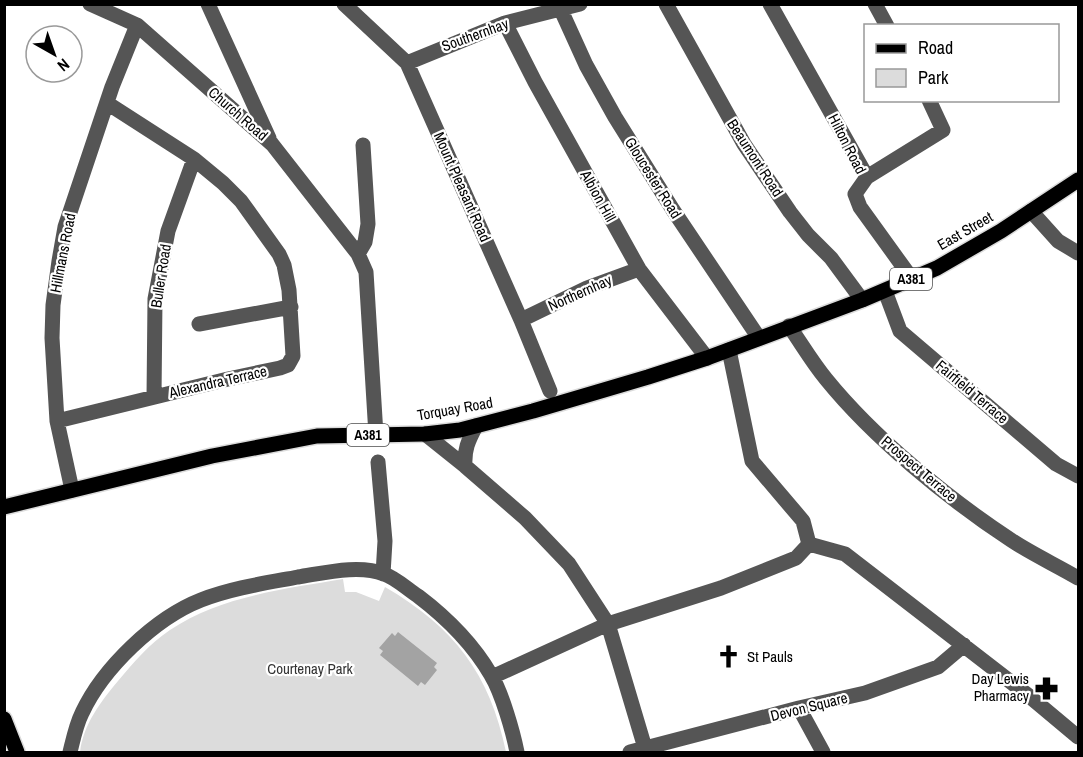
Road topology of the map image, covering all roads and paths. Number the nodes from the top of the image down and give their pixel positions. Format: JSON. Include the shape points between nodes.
{"nodes":[{"id":1,"x":90,"y":4,"type":"edge"},
{"id":2,"x":208,"y":4,"type":"edge"},
{"id":3,"x":344,"y":4,"type":"edge"},
{"id":4,"x":580,"y":4,"type":"edge"},
{"id":5,"x":666,"y":4,"type":"edge"},
{"id":6,"x":770,"y":4,"type":"edge"},
{"id":7,"x":875,"y":4,"type":"edge"},
{"id":8,"x":561,"y":10,"type":"junction"},
{"id":9,"x":505,"y":22,"type":"junction"},
{"id":10,"x":886,"y":24,"type":"edge"},
{"id":11,"x":136,"y":25,"type":"junction"},
{"id":12,"x":407,"y":63,"type":"junction"},
{"id":13,"x":930,"y":102,"type":"edge"},
{"id":14,"x":107,"y":103,"type":"junction"},
{"id":15,"x":272,"y":144,"type":"junction"},
{"id":16,"x":363,"y":145,"type":"dead end"},
{"id":17,"x":194,"y":159,"type":"junction"},
{"id":18,"x":867,"y":177,"type":"junction"},
{"id":19,"x":1078,"y":180,"type":"edge"},
{"id":20,"x":1031,"y":211,"type":"junction"},
{"id":21,"x":1078,"y":253,"type":"edge"},
{"id":22,"x":358,"y":254,"type":"junction"},
{"id":23,"x":639,"y":269,"type":"junction"},
{"id":24,"x":912,"y":279,"type":"junction"},
{"id":25,"x":885,"y":291,"type":"junction"},
{"id":26,"x":862,"y":300,"type":"junction"},
{"id":27,"x":291,"y":307,"type":"junction"},
{"id":28,"x":521,"y":320,"type":"junction"},
{"id":29,"x":199,"y":324,"type":"dead end"},
{"id":30,"x":789,"y":326,"type":"junction"},
{"id":31,"x":759,"y":338,"type":"junction"},
{"id":32,"x":729,"y":351,"type":"junction"},
{"id":33,"x":707,"y":358,"type":"junction"},
{"id":34,"x":550,"y":391,"type":"dead end"},
{"id":35,"x":154,"y":397,"type":"junction"},
{"id":36,"x":57,"y":421,"type":"junction"},
{"id":37,"x":476,"y":426,"type":"junction"},
{"id":38,"x":425,"y":434,"type":"junction"},
{"id":39,"x":376,"y":435,"type":"junction"},
{"id":40,"x":378,"y":462,"type":"dead end"},
{"id":41,"x":465,"y":466,"type":"junction"},
{"id":42,"x":1078,"y":476,"type":"edge"},
{"id":43,"x":72,"y":489,"type":"junction"},
{"id":44,"x":4,"y":507,"type":"edge"},
{"id":45,"x":809,"y":544,"type":"junction"},
{"id":46,"x":383,"y":574,"type":"junction"},
{"id":47,"x":1078,"y":578,"type":"edge"},
{"id":48,"x":608,"y":624,"type":"junction"},
{"id":49,"x":964,"y":645,"type":"junction"},
{"id":50,"x":492,"y":677,"type":"junction"},
{"id":51,"x":799,"y":708,"type":"junction"},
{"id":52,"x":4,"y":719,"type":"edge"},
{"id":53,"x":1078,"y":737,"type":"edge"},
{"id":54,"x":637,"y":750,"type":"edge"},
{"id":55,"x":17,"y":753,"type":"edge"},
{"id":56,"x":70,"y":753,"type":"edge"},
{"id":57,"x":517,"y":753,"type":"edge"},
{"id":58,"x":823,"y":753,"type":"edge"}],
"edges":[{"from":1,"to":11,"type":"street","name":"Church Road"},
{"from":2,"to":15,"type":"street"},
{"from":3,"to":12,"type":"street","name":"Mount Pleasant Road"},
{"from":4,"to":8,"type":"street","name":"Southernhay"},
{"from":5,"to":26,"type":"street","name":"Beaumont Road","via":[[744,144],[790,212]]},
{"from":6,"to":18,"type":"street","name":"Hilton Road"},
{"from":7,"to":10,"type":"street"},
{"from":8,"to":9,"type":"street","name":"Southernhay"},
{"from":8,"to":31,"type":"street","name":"Gloucester Road","via":[[615,117]]},
{"from":9,"to":12,"type":"street","name":"Southernhay"},
{"from":9,"to":23,"type":"street","name":"Albion Hill"},
{"from":11,"to":14,"type":"street","name":"Hillmans Road"},
{"from":11,"to":15,"type":"street","name":"Church Road"},
{"from":12,"to":28,"type":"street","name":"Mount Pleasant Road"},
{"from":13,"to":18,"type":"street","via":[[943,130]]},
{"from":14,"to":17,"type":"street","name":"Alexandra Terrace"},
{"from":14,"to":36,"type":"street","name":"Hillmans Road","via":[[65,227],[59,261],[52,339]]},
{"from":15,"to":22,"type":"street","name":"Church Road"},
{"from":16,"to":22,"type":"street","via":[[368,224]]},
{"from":17,"to":27,"type":"street","name":"Alexandra Terrace","via":[[241,201],[279,254]]},
{"from":17,"to":35,"type":"street","name":"Buller Road","via":[[168,231],[155,299]]},
{"from":18,"to":24,"type":"street","name":"Hilton Road","via":[[855,194],[860,207]]},
{"from":19,"to":20,"type":"main road","name":"East Street","number":"A381"},
{"from":20,"to":21,"type":"street","via":[[1058,241]]},
{"from":20,"to":24,"type":"main road","name":"East Street","number":"A381","via":[[963,254]]},
{"from":22,"to":39,"type":"street","name":"Church Road","via":[[366,272]]},
{"from":23,"to":28,"type":"street","name":"Northernhay","via":[[587,288]]},
{"from":23,"to":33,"type":"street","name":"Albion Hill"},
{"from":24,"to":25,"type":"main road","name":"East Street","number":"A381"},
{"from":25,"to":26,"type":"main road","name":"East Street","number":"A381"},
{"from":25,"to":42,"type":"street","name":"Fairfield Terrace","via":[[900,331],[1056,464]]},
{"from":26,"to":30,"type":"main road","name":"East Street","number":"A381"},
{"from":27,"to":29,"type":"street"},
{"from":27,"to":35,"type":"street","name":"Alexandra Terrace","via":[[293,356],[288,365]]},
{"from":28,"to":34,"type":"street","name":"Mount Pleasant Road"},
{"from":30,"to":31,"type":"main road","name":"East Street","number":"A381"},
{"from":30,"to":47,"type":"street","name":"Prospect Terrace","via":[[825,378],[882,438],[990,526]]},
{"from":31,"to":32,"type":"main road","name":"East Street","number":"A381"},
{"from":32,"to":33,"type":"main road","name":"Torquay Road","number":"A381"},
{"from":32,"to":45,"type":"street","via":[[752,461],[803,520]]},
{"from":33,"to":37,"type":"main road","name":"Torquay Road","number":"A381"},
{"from":35,"to":36,"type":"street","name":"Alexandra Terrace"},
{"from":36,"to":43,"type":"street","name":"Hillmans Road"},
{"from":37,"to":38,"type":"main road","name":"Torquay Road","number":"A381"},
{"from":37,"to":41,"type":"street","via":[[467,444]]},
{"from":38,"to":39,"type":"main road","name":"Torquay Road","number":"A381"},
{"from":38,"to":41,"type":"street","name":"Devon Square"},
{"from":39,"to":43,"type":"main road","name":"Torquay Road","number":"A381","via":[[316,436]]},
{"from":40,"to":46,"type":"street","via":[[385,540]]},
{"from":41,"to":48,"type":"street","name":"Devon Square","via":[[525,518],[569,564]]},
{"from":43,"to":44,"type":"main road","name":"Torquay Road","number":"A381"},
{"from":45,"to":48,"type":"street","via":[[796,558],[721,588]]},
{"from":45,"to":49,"type":"street","via":[[845,554]]},
{"from":46,"to":50,"type":"street","via":[[446,620]]},
{"from":46,"to":56,"type":"street","via":[[352,570],[263,583],[200,601],[173,614],[141,639],[92,694],[81,714]]},
{"from":48,"to":50,"type":"street"},
{"from":48,"to":54,"type":"street","name":"Devon Square"},
{"from":49,"to":51,"type":"street","name":"Devon Square","via":[[938,667],[866,693]]},
{"from":49,"to":53,"type":"street"},
{"from":50,"to":57,"type":"street"},
{"from":51,"to":54,"type":"street","name":"Devon Square"},
{"from":51,"to":58,"type":"street"},
{"from":52,"to":55,"type":"main road"}]}
